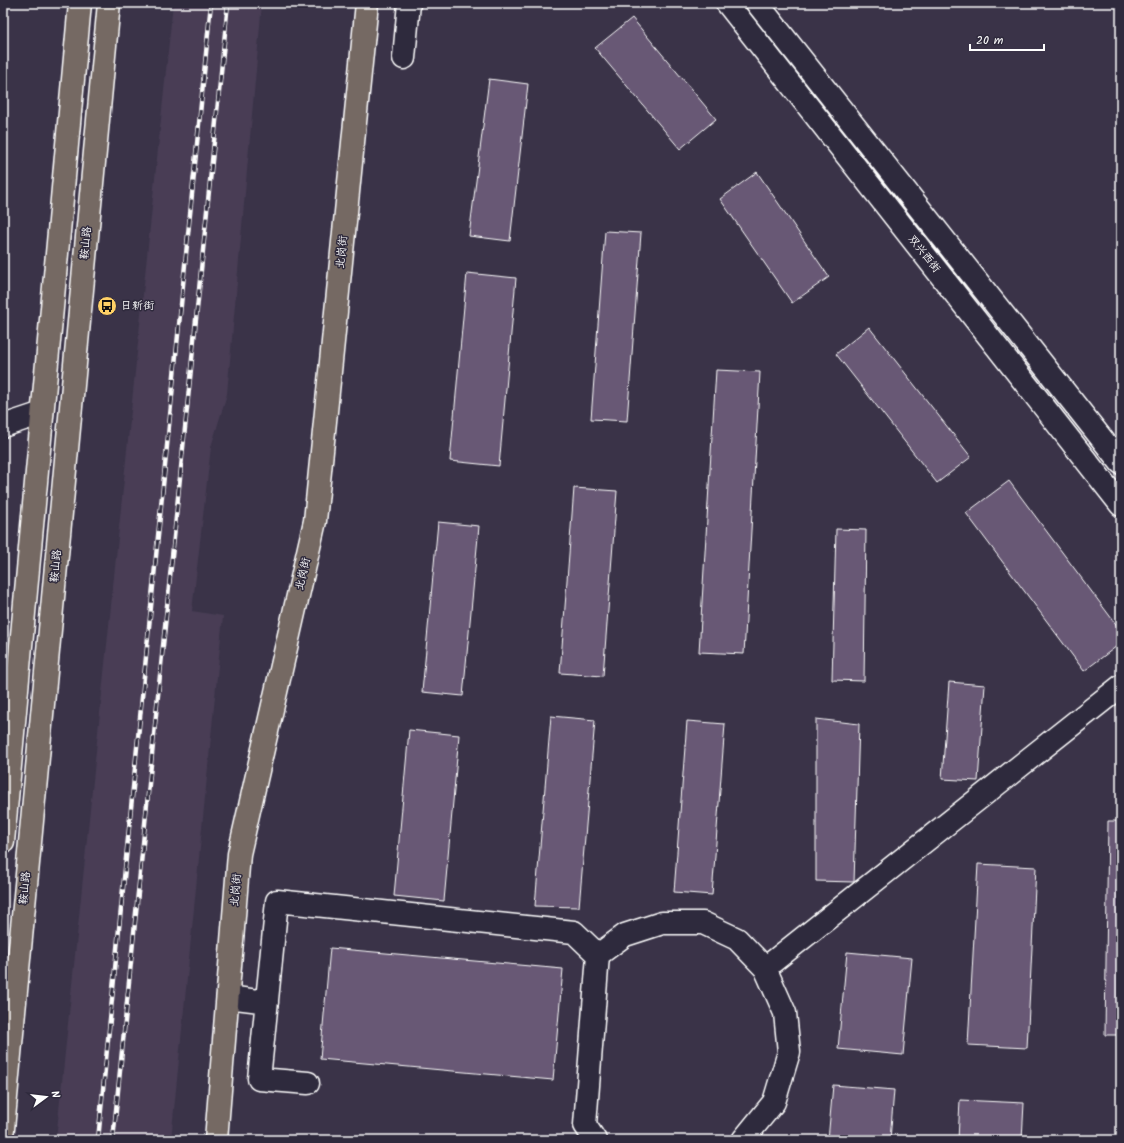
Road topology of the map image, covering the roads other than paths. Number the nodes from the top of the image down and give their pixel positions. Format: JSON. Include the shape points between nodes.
{"nodes":[{"id":1,"x":80,"y":3,"type":"edge"},
{"id":2,"x":109,"y":3,"type":"edge"},
{"id":3,"x":366,"y":3,"type":"edge"},
{"id":4,"x":409,"y":3,"type":"edge"},
{"id":5,"x":727,"y":3,"type":"edge"},
{"id":6,"x":757,"y":3,"type":"edge"},
{"id":7,"x":404,"y":58,"type":"dead end"},
{"id":8,"x":42,"y":413,"type":"junction"},
{"id":9,"x":3,"y":426,"type":"edge"},
{"id":10,"x":1121,"y":463,"type":"edge"},
{"id":11,"x":1121,"y":505,"type":"edge"},
{"id":12,"x":1121,"y":686,"type":"edge"},
{"id":13,"x":3,"y":842,"type":"edge"},
{"id":14,"x":598,"y":955,"type":"junction"},
{"id":15,"x":766,"y":968,"type":"junction"},
{"id":16,"x":228,"y":997,"type":"junction"},
{"id":17,"x":267,"y":1002,"type":"junction"},
{"id":18,"x":308,"y":1083,"type":"dead end"},
{"id":19,"x":3,"y":1129,"type":"edge"},
{"id":20,"x":216,"y":1140,"type":"edge"},
{"id":21,"x":596,"y":1140,"type":"edge"},
{"id":22,"x":743,"y":1140,"type":"edge"}],
"edges":[{"from":1,"to":8,"type":"main road"},
{"from":2,"to":19,"type":"main road","name":"鞍山路"},
{"from":3,"to":16,"type":"main road","name":"北岗街","via":[[315,521],[239,854]]},
{"from":4,"to":7,"type":"street"},
{"from":5,"to":11,"type":"street","name":"双兴西街"},
{"from":6,"to":10,"type":"street"},
{"from":8,"to":9,"type":"street"},
{"from":8,"to":13,"type":"main road"},
{"from":12,"to":15,"type":"street"},
{"from":14,"to":15,"type":"street","via":[[625,935],[662,923],[703,923],[737,939]]},
{"from":14,"to":17,"type":"street","via":[[574,932],[277,901]]},
{"from":14,"to":21,"type":"street","via":[[585,1125]]},
{"from":15,"to":22,"type":"street","via":[[785,1013],[789,1052],[774,1102]]},
{"from":16,"to":17,"type":"street"},
{"from":16,"to":20,"type":"main road","name":"北岗街"},
{"from":17,"to":18,"type":"street","via":[[259,1079]]}]}
